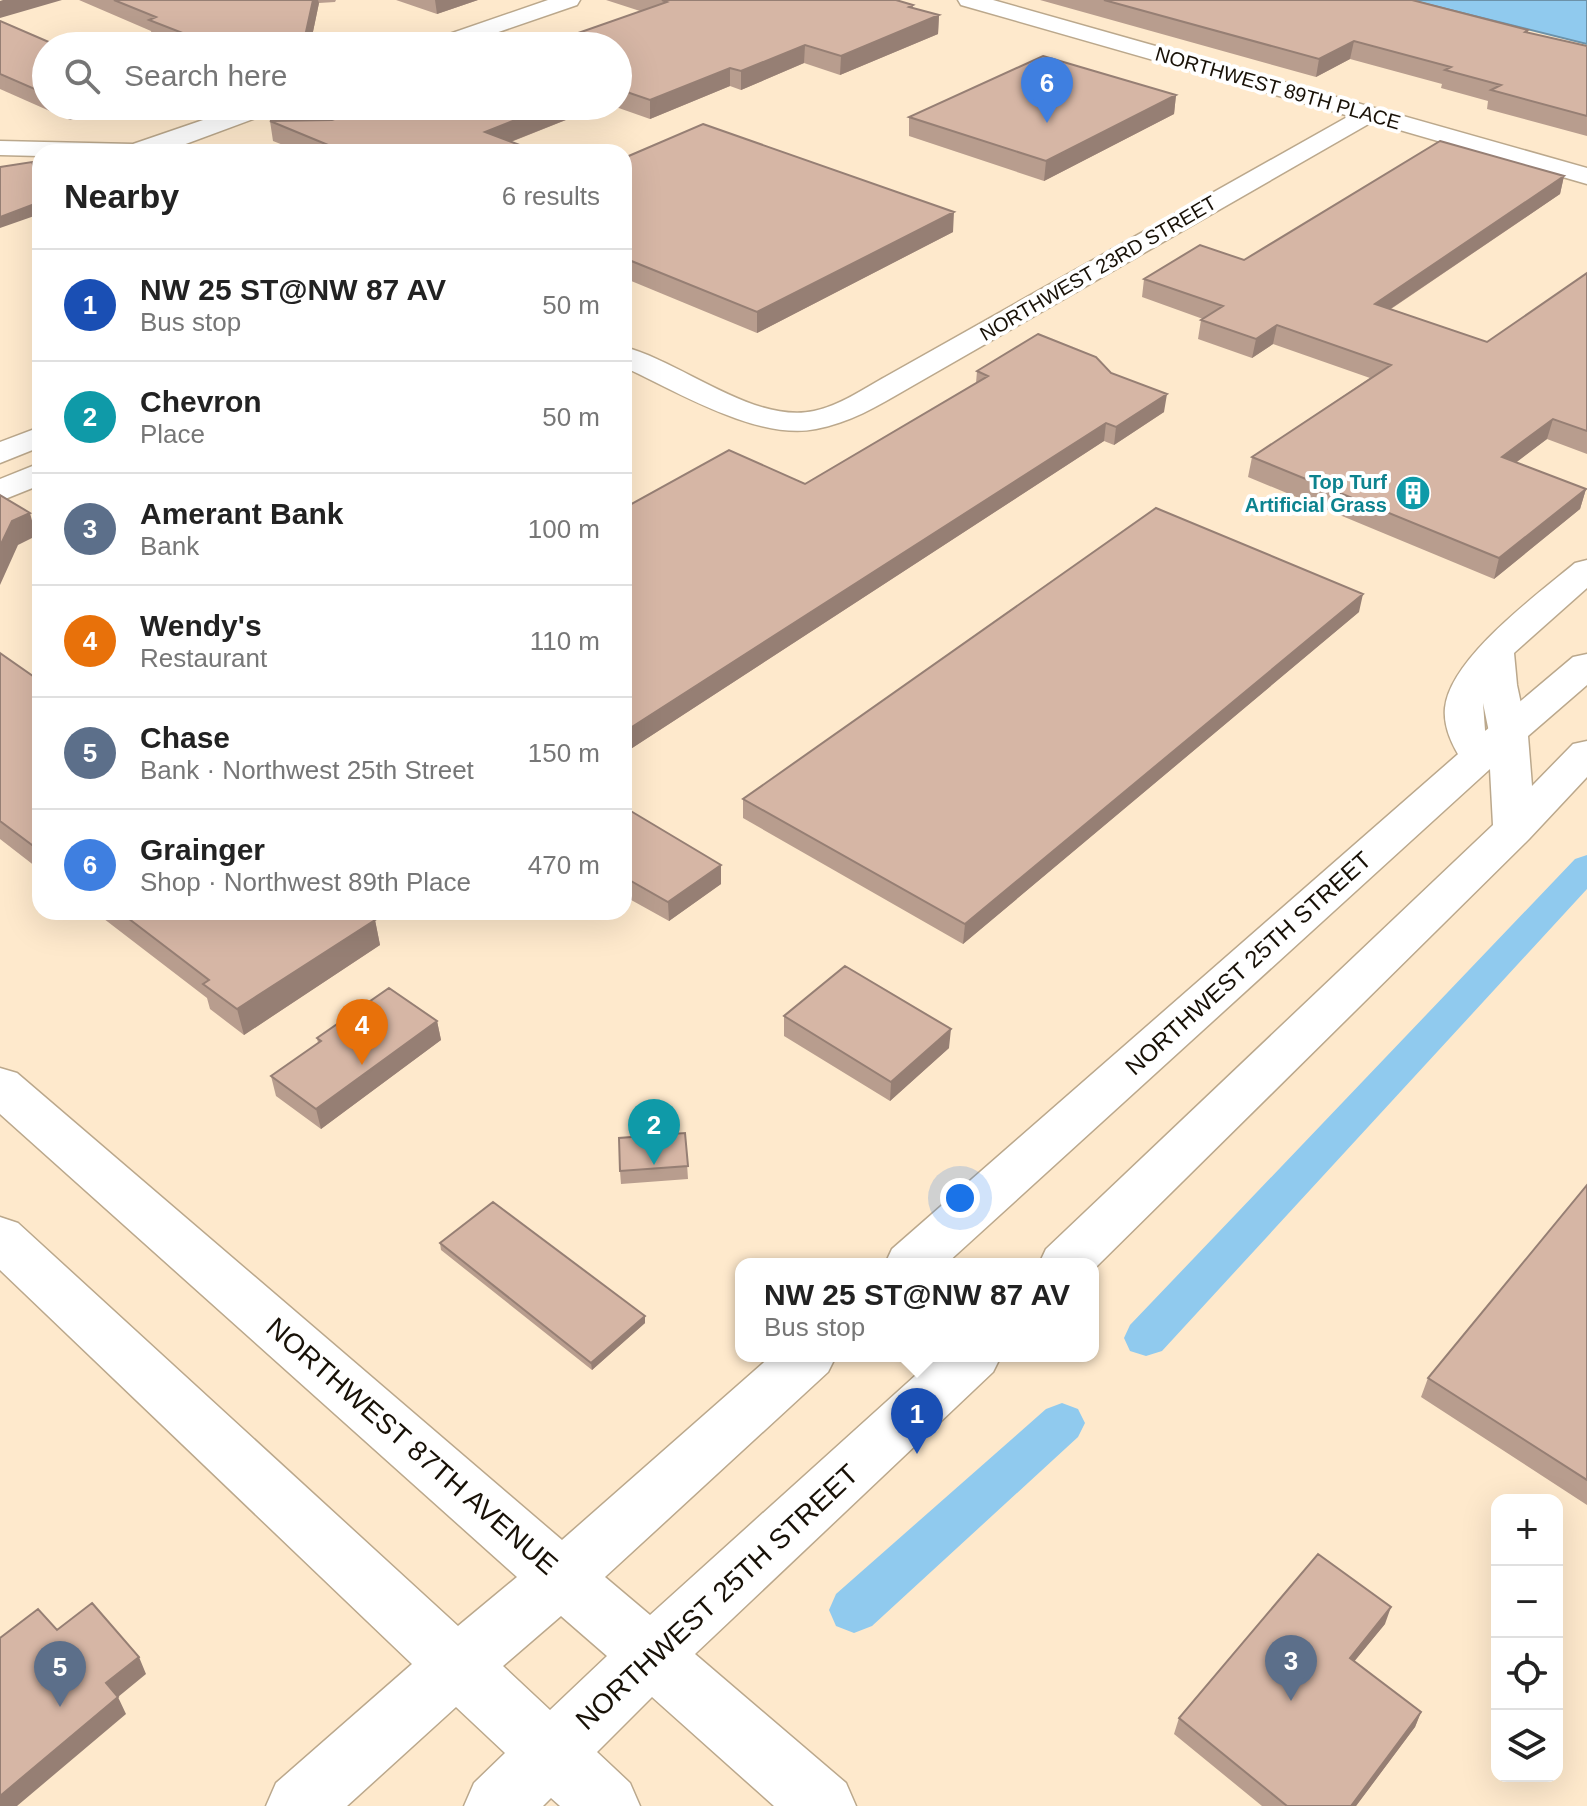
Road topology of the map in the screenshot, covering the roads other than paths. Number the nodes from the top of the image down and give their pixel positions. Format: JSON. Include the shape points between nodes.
{"nodes":[{"id":1,"x":569,"y":0,"type":"edge"},
{"id":2,"x":969,"y":0,"type":"edge"},
{"id":3,"x":477,"y":32,"type":"edge"},
{"id":4,"x":1369,"y":114,"type":"junction"},
{"id":5,"x":229,"y":120,"type":"edge"},
{"id":6,"x":165,"y":144,"type":"edge"},
{"id":7,"x":0,"y":148,"type":"edge"},
{"id":8,"x":32,"y":149,"type":"edge"},
{"id":9,"x":1587,"y":176,"type":"edge"},
{"id":10,"x":632,"y":359,"type":"edge"},
{"id":11,"x":32,"y":439,"type":"edge"},
{"id":12,"x":0,"y":453,"type":"edge"},
{"id":13,"x":32,"y":477,"type":"edge"},
{"id":14,"x":0,"y":491,"type":"edge"},
{"id":15,"x":1587,"y":570,"type":"edge"},
{"id":16,"x":1587,"y":665,"type":"edge"},
{"id":17,"x":1493,"y":745,"type":"junction"},
{"id":18,"x":1587,"y":753,"type":"edge"},
{"id":19,"x":1514,"y":829,"type":"junction"},
{"id":20,"x":0,"y":1086,"type":"edge"},
{"id":21,"x":0,"y":1238,"type":"edge"},
{"id":22,"x":918,"y":1258,"type":"edge"},
{"id":23,"x":1071,"y":1258,"type":"edge"},
{"id":24,"x":802,"y":1362,"type":"edge"},
{"id":25,"x":968,"y":1362,"type":"edge"},
{"id":26,"x":562,"y":1577,"type":"junction"},
{"id":27,"x":652,"y":1655,"type":"junction"},
{"id":28,"x":456,"y":1665,"type":"junction"},
{"id":29,"x":551,"y":1753,"type":"junction"},
{"id":30,"x":299,"y":1806,"type":"edge"},
{"id":31,"x":497,"y":1806,"type":"edge"},
{"id":32,"x":607,"y":1806,"type":"edge"},
{"id":33,"x":823,"y":1806,"type":"edge"}],
"edges":[{"from":1,"to":3,"type":"street"},
{"from":2,"to":4,"type":"street","name":"NORTHWEST 89TH PLACE"},
{"from":4,"to":9,"type":"street","name":"NORTHWEST 89TH PLACE"},
{"from":4,"to":10,"type":"street","name":"NORTHWEST 23RD STREET","via":[[896,383],[825,418],[795,423],[766,418]]},
{"from":5,"to":6,"type":"street"},
{"from":7,"to":8,"type":"street"},
{"from":11,"to":12,"type":"street"},
{"from":13,"to":14,"type":"street"},
{"from":15,"to":17,"type":"street","via":[[1476,675],[1464,701],[1467,734]]},
{"from":16,"to":17,"type":"main road","name":"NORTHWEST 25TH STREET"},
{"from":17,"to":19,"type":"main road"},
{"from":17,"to":22,"type":"main road","name":"NORTHWEST 25TH STREET"},
{"from":18,"to":19,"type":"main road"},
{"from":19,"to":23,"type":"main road"},
{"from":20,"to":26,"type":"main road","name":"NORTHWEST 87TH AVENUE"},
{"from":21,"to":28,"type":"main road"},
{"from":24,"to":26,"type":"main road"},
{"from":25,"to":27,"type":"main road","name":"NORTHWEST 25TH STREET"},
{"from":26,"to":27,"type":"main road","name":"NORTHWEST 87TH AVENUE"},
{"from":26,"to":28,"type":"main road"},
{"from":27,"to":29,"type":"main road","name":"NORTHWEST 25TH STREET"},
{"from":27,"to":33,"type":"main road","name":"NORTHWEST 87TH AVENUE"},
{"from":28,"to":29,"type":"main road"},
{"from":28,"to":30,"type":"main road"},
{"from":29,"to":31,"type":"main road","name":"NORTHWEST 25TH STREET"},
{"from":29,"to":32,"type":"main road"}]}
